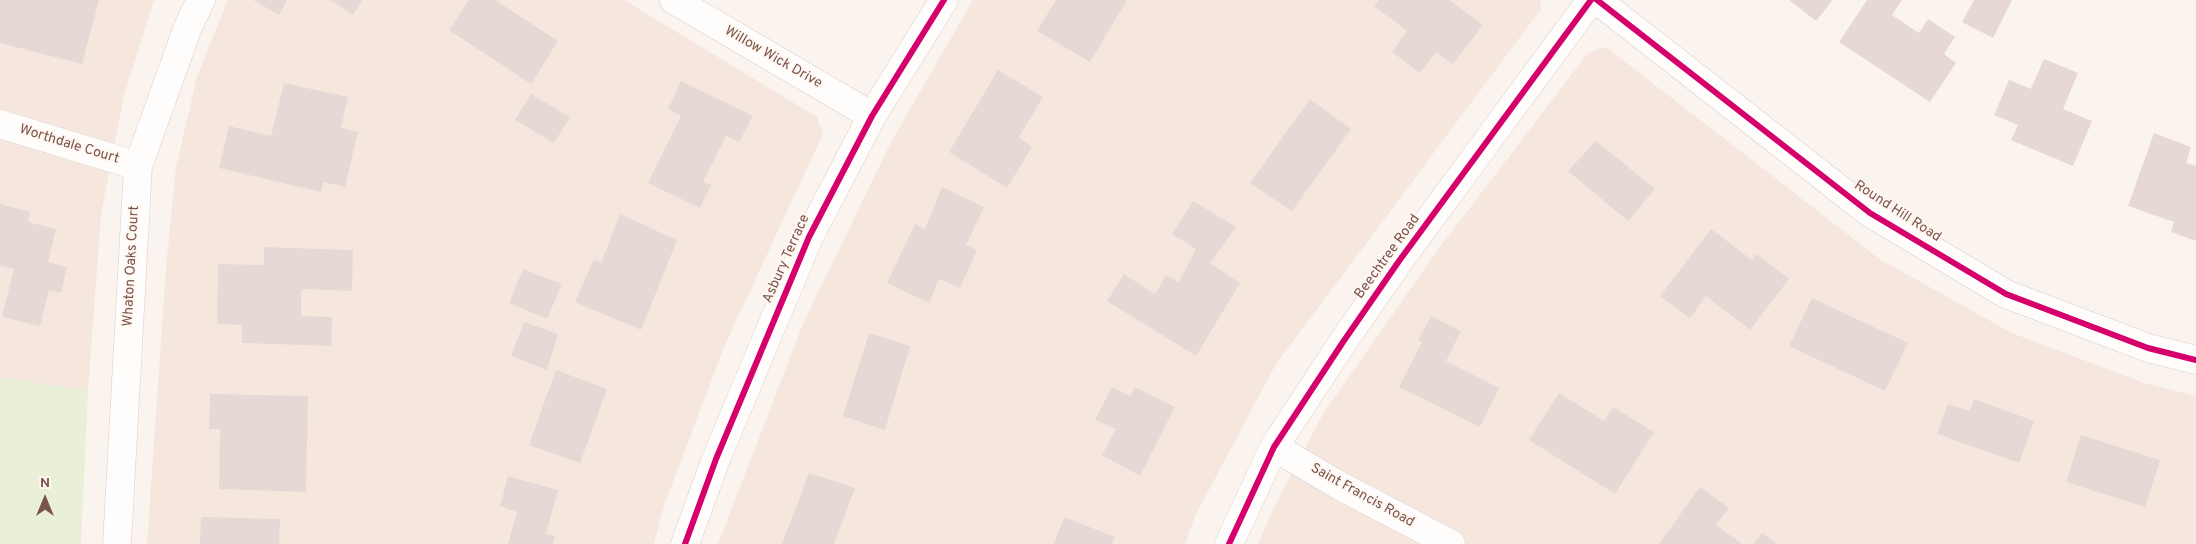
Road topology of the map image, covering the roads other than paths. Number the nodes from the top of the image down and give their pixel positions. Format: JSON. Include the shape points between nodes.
{"nodes":[{"id":1,"x":201,"y":0,"type":"edge"},
{"id":2,"x":674,"y":0,"type":"edge"},
{"id":3,"x":944,"y":0,"type":"edge"},
{"id":4,"x":1591,"y":0,"type":"edge"},
{"id":5,"x":1597,"y":0,"type":"edge"},
{"id":6,"x":872,"y":116,"type":"junction"},
{"id":7,"x":0,"y":124,"type":"edge"},
{"id":8,"x":138,"y":166,"type":"junction"},
{"id":9,"x":2196,"y":360,"type":"edge"},
{"id":10,"x":1274,"y":447,"type":"junction"},
{"id":11,"x":116,"y":544,"type":"edge"},
{"id":12,"x":685,"y":544,"type":"edge"},
{"id":13,"x":1230,"y":544,"type":"edge"},
{"id":14,"x":1451,"y":544,"type":"edge"}],
"edges":[{"from":1,"to":8,"type":"street","name":"Whaton Oaks Court","via":[[188,27]]},
{"from":2,"to":6,"type":"street","name":"Willow Wick Drive"},
{"from":3,"to":6,"type":"street","name":"Asbury Terrace"},
{"from":4,"to":10,"type":"street","name":"Beechtree Road","via":[[1399,261]]},
{"from":5,"to":9,"type":"street","name":"Round Hill Road","via":[[1870,213],[2006,294],[2148,348]]},
{"from":6,"to":12,"type":"street","name":"Asbury Terrace","via":[[809,237],[716,459]]},
{"from":7,"to":8,"type":"street","name":"Worthdale Court"},
{"from":8,"to":11,"type":"street","name":"Whaton Oaks Court"},
{"from":10,"to":13,"type":"street","name":"Beechtree Road"},
{"from":10,"to":14,"type":"street","name":"Saint Francis Road"}]}
